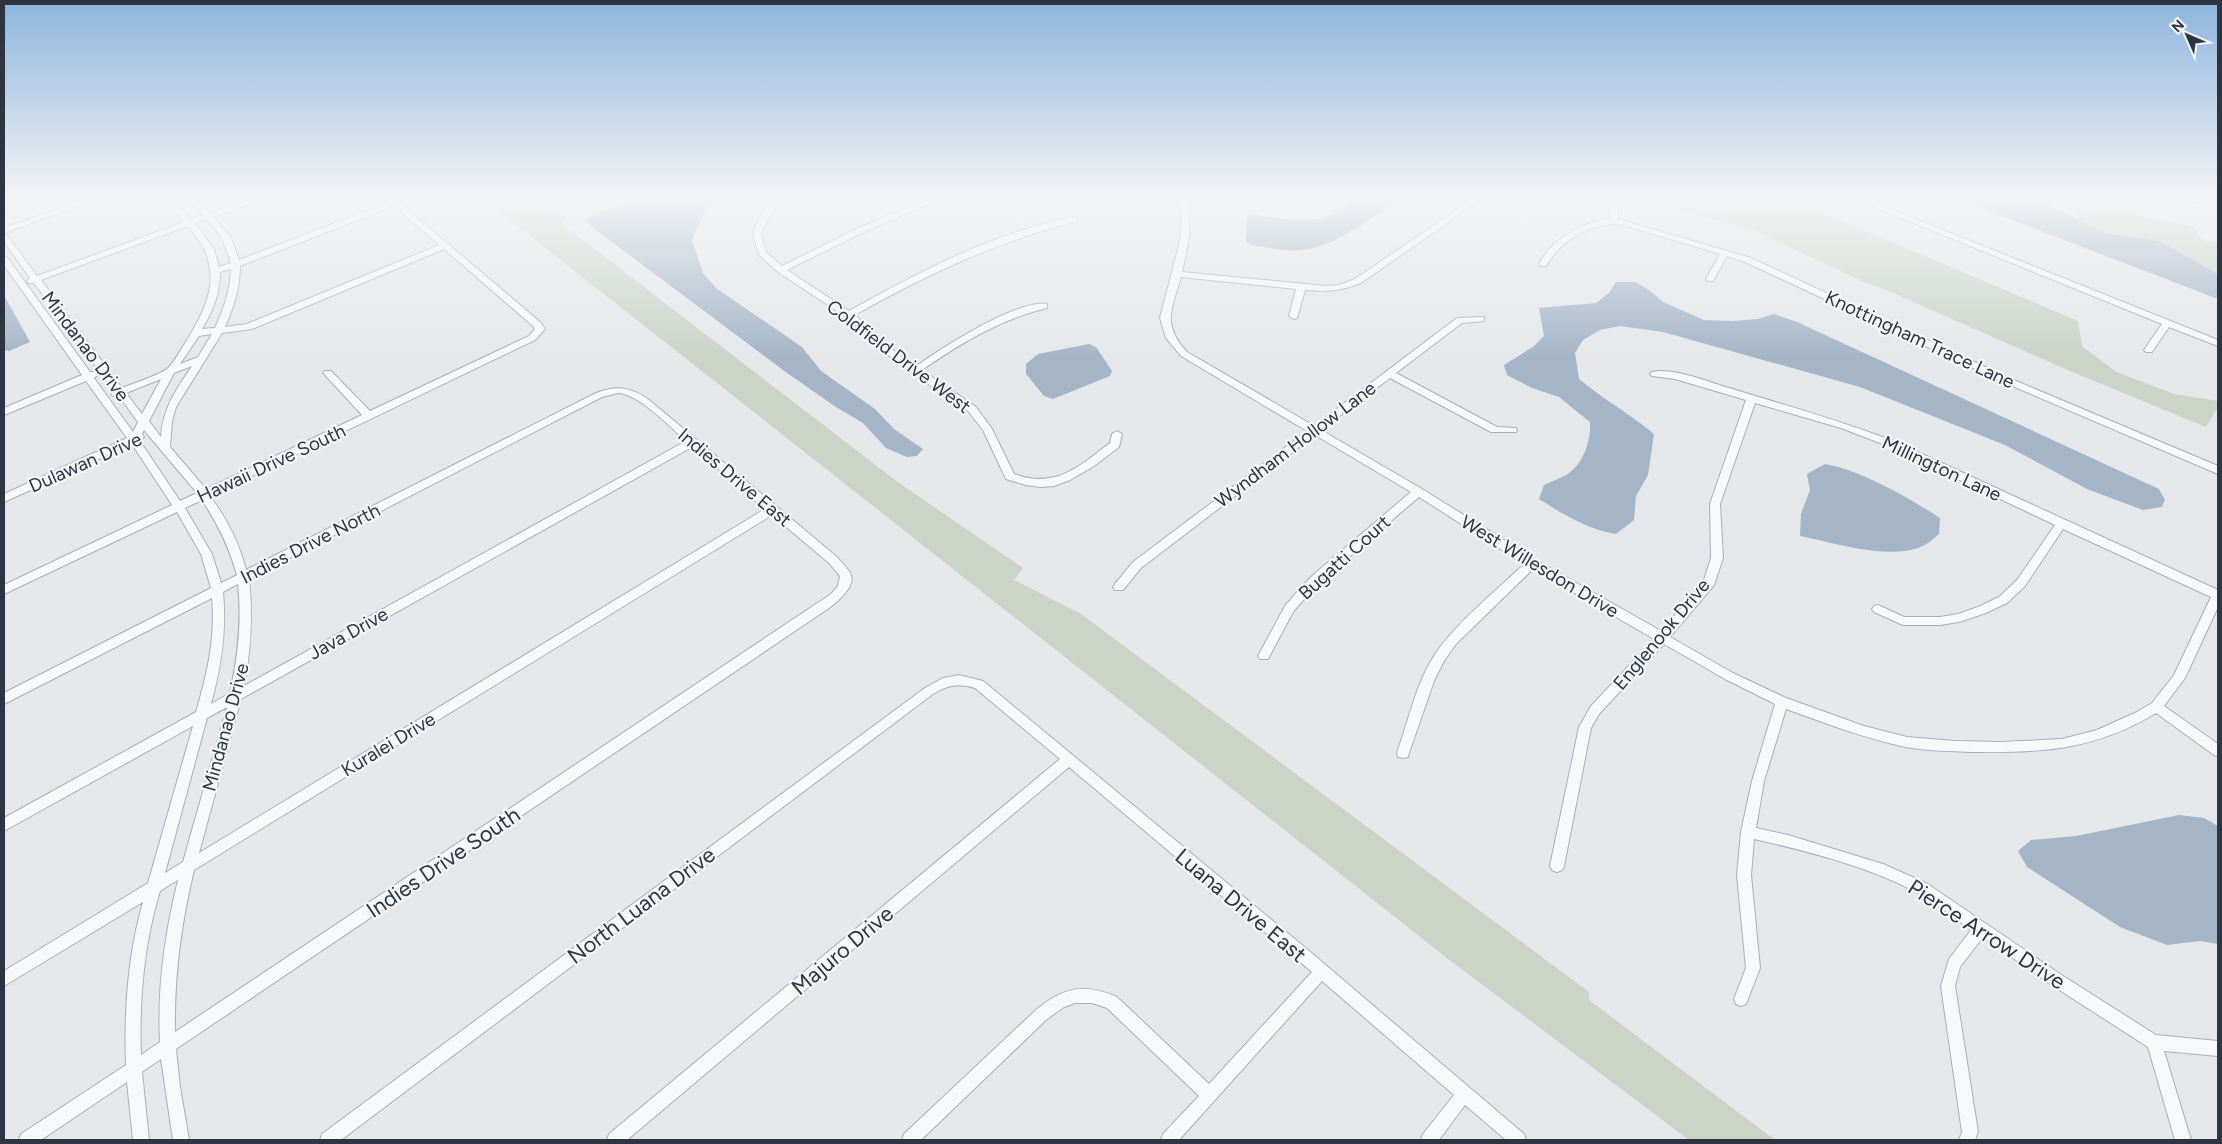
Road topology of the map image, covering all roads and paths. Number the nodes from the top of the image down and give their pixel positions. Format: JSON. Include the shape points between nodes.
{"nodes":[{"id":1,"x":15,"y":251,"type":"edge"},
{"id":2,"x":112,"y":251,"type":"edge"},
{"id":3,"x":210,"y":251,"type":"edge"},
{"id":4,"x":231,"y":251,"type":"edge"},
{"id":5,"x":266,"y":251,"type":"edge"},
{"id":6,"x":431,"y":251,"type":"edge"},
{"id":7,"x":453,"y":251,"type":"edge"},
{"id":8,"x":761,"y":251,"type":"edge"},
{"id":9,"x":818,"y":251,"type":"edge"},
{"id":10,"x":976,"y":251,"type":"edge"},
{"id":11,"x":1181,"y":251,"type":"edge"},
{"id":12,"x":1402,"y":251,"type":"edge"},
{"id":13,"x":1554,"y":251,"type":"edge"},
{"id":14,"x":1719,"y":251,"type":"edge"},
{"id":15,"x":1989,"y":251,"type":"edge"},
{"id":16,"x":1725,"y":253,"type":"junction"},
{"id":17,"x":4,"y":259,"type":"edge"},
{"id":18,"x":235,"y":264,"type":"junction"},
{"id":19,"x":1543,"y":264,"type":"dead end"},
{"id":20,"x":216,"y":270,"type":"junction"},
{"id":21,"x":781,"y":270,"type":"junction"},
{"id":22,"x":1176,"y":274,"type":"junction"},
{"id":23,"x":1710,"y":279,"type":"dead end"},
{"id":24,"x":36,"y":280,"type":"junction"},
{"id":25,"x":22,"y":285,"type":"junction"},
{"id":26,"x":1301,"y":287,"type":"junction"},
{"id":27,"x":1044,"y":306,"type":"dead end"},
{"id":28,"x":849,"y":315,"type":"junction"},
{"id":29,"x":1294,"y":316,"type":"dead end"},
{"id":30,"x":1481,"y":319,"type":"dead end"},
{"id":31,"x":2167,"y":323,"type":"junction"},
{"id":32,"x":218,"y":331,"type":"junction"},
{"id":33,"x":196,"y":333,"type":"junction"},
{"id":34,"x":2218,"y":343,"type":"edge"},
{"id":35,"x":2149,"y":350,"type":"dead end"},
{"id":36,"x":200,"y":359,"type":"junction"},
{"id":37,"x":103,"y":370,"type":"junction"},
{"id":38,"x":915,"y":370,"type":"junction"},
{"id":39,"x":171,"y":371,"type":"junction"},
{"id":40,"x":328,"y":373,"type":"dead end"},
{"id":41,"x":1388,"y":373,"type":"junction"},
{"id":42,"x":1655,"y":374,"type":"dead end"},
{"id":43,"x":89,"y":376,"type":"junction"},
{"id":44,"x":618,"y":390,"type":"joint"},
{"id":45,"x":121,"y":392,"type":"junction"},
{"id":46,"x":1752,"y":398,"type":"junction"},
{"id":47,"x":106,"y":400,"type":"junction"},
{"id":48,"x":4,"y":412,"type":"edge"},
{"id":49,"x":369,"y":416,"type":"junction"},
{"id":50,"x":143,"y":422,"type":"junction"},
{"id":51,"x":167,"y":424,"type":"junction"},
{"id":52,"x":1512,"y":430,"type":"dead end"},
{"id":53,"x":152,"y":431,"type":"junction"},
{"id":54,"x":1311,"y":431,"type":"junction"},
{"id":55,"x":1117,"y":434,"type":"dead end"},
{"id":56,"x":134,"y":440,"type":"junction"},
{"id":57,"x":693,"y":442,"type":"junction"},
{"id":58,"x":166,"y":446,"type":"junction"},
{"id":59,"x":2218,"y":470,"type":"edge"},
{"id":60,"x":1418,"y":492,"type":"junction"},
{"id":61,"x":203,"y":495,"type":"junction"},
{"id":62,"x":4,"y":498,"type":"edge"},
{"id":63,"x":178,"y":507,"type":"junction"},
{"id":64,"x":773,"y":509,"type":"junction"},
{"id":65,"x":2061,"y":524,"type":"junction"},
{"id":66,"x":1532,"y":563,"type":"junction"},
{"id":67,"x":846,"y":575,"type":"joint"},
{"id":68,"x":242,"y":578,"type":"junction"},
{"id":69,"x":1119,"y":587,"type":"dead end"},
{"id":70,"x":4,"y":590,"type":"edge"},
{"id":71,"x":217,"y":590,"type":"junction"},
{"id":72,"x":2218,"y":595,"type":"edge"},
{"id":73,"x":1878,"y":609,"type":"dead end"},
{"id":74,"x":1662,"y":638,"type":"junction"},
{"id":75,"x":1264,"y":656,"type":"dead end"},
{"id":76,"x":959,"y":679,"type":"joint"},
{"id":77,"x":236,"y":695,"type":"junction"},
{"id":78,"x":4,"y":699,"type":"edge"},
{"id":79,"x":1782,"y":702,"type":"junction"},
{"id":80,"x":2156,"y":707,"type":"junction"},
{"id":81,"x":202,"y":715,"type":"junction"},
{"id":82,"x":2218,"y":751,"type":"edge"},
{"id":83,"x":1403,"y":753,"type":"dead end"},
{"id":84,"x":1069,"y":759,"type":"junction"},
{"id":85,"x":4,"y":825,"type":"edge"},
{"id":86,"x":1748,"y":832,"type":"junction"},
{"id":87,"x":189,"y":865,"type":"junction"},
{"id":88,"x":1557,"y":866,"type":"dead end"},
{"id":89,"x":155,"y":887,"type":"junction"},
{"id":90,"x":1981,"y":928,"type":"junction"},
{"id":91,"x":1321,"y":972,"type":"junction"},
{"id":92,"x":4,"y":979,"type":"edge"},
{"id":93,"x":1741,"y":999,"type":"dead end"},
{"id":94,"x":2154,"y":1042,"type":"junction"},
{"id":95,"x":167,"y":1046,"type":"junction"},
{"id":96,"x":2218,"y":1048,"type":"edge"},
{"id":97,"x":132,"y":1070,"type":"junction"},
{"id":98,"x":1464,"y":1094,"type":"junction"},
{"id":99,"x":1209,"y":1095,"type":"junction"},
{"id":100,"x":27,"y":1140,"type":"edge"},
{"id":101,"x":141,"y":1140,"type":"edge"},
{"id":102,"x":181,"y":1140,"type":"edge"},
{"id":103,"x":328,"y":1140,"type":"edge"},
{"id":104,"x":615,"y":1140,"type":"edge"},
{"id":105,"x":910,"y":1140,"type":"edge"},
{"id":106,"x":1169,"y":1140,"type":"edge"},
{"id":107,"x":1429,"y":1140,"type":"edge"},
{"id":108,"x":1518,"y":1140,"type":"edge"},
{"id":109,"x":1967,"y":1140,"type":"edge"},
{"id":110,"x":2183,"y":1140,"type":"edge"}],
"edges":[{"from":1,"to":24,"type":"street","name":"Mindanao Drive"},
{"from":2,"to":24,"type":"street"},
{"from":3,"to":20,"type":"street"},
{"from":4,"to":18,"type":"street"},
{"from":5,"to":18,"type":"street"},
{"from":6,"to":32,"type":"street","via":[[249,328]]},
{"from":7,"to":49,"type":"street","name":"Hawaii Drive South","via":[[540,329],[522,343]]},
{"from":8,"to":21,"type":"street","name":"Coldfield Drive West"},
{"from":9,"to":21,"type":"street"},
{"from":10,"to":28,"type":"street"},
{"from":11,"to":22,"type":"street","name":"West Willesdon Drive"},
{"from":12,"to":26,"type":"street","via":[[1358,282],[1334,288]]},
{"from":13,"to":19,"type":"street","name":"Knottingham Trace Lane"},
{"from":14,"to":16,"type":"street","name":"Knottingham Trace Lane"},
{"from":15,"to":31,"type":"street"},
{"from":16,"to":23,"type":"street"},
{"from":16,"to":59,"type":"street","name":"Knottingham Trace Lane","via":[[1748,260],[2006,380]]},
{"from":17,"to":25,"type":"street","name":"Mindanao Drive"},
{"from":18,"to":20,"type":"street"},
{"from":18,"to":32,"type":"street","via":[[233,296]]},
{"from":20,"to":33,"type":"street","via":[[211,302]]},
{"from":21,"to":28,"type":"street","name":"Coldfield Drive West"},
{"from":22,"to":26,"type":"street"},
{"from":22,"to":54,"type":"street","name":"West Willesdon Drive","via":[[1165,318],[1174,345],[1197,364]]},
{"from":24,"to":25,"type":"street"},
{"from":24,"to":37,"type":"street","name":"Mindanao Drive"},
{"from":25,"to":43,"type":"street","name":"Mindanao Drive"},
{"from":26,"to":29,"type":"street"},
{"from":27,"to":38,"type":"street","via":[[1001,320]]},
{"from":28,"to":38,"type":"street","name":"Coldfield Drive West"},
{"from":30,"to":41,"type":"street","name":"Wyndham Hollow Lane","via":[[1460,320]]},
{"from":31,"to":34,"type":"street"},
{"from":31,"to":35,"type":"street"},
{"from":32,"to":33,"type":"street"},
{"from":32,"to":36,"type":"street"},
{"from":33,"to":39,"type":"street"},
{"from":36,"to":39,"type":"street"},
{"from":36,"to":51,"type":"street","via":[[174,402]]},
{"from":37,"to":43,"type":"street"},
{"from":37,"to":45,"type":"street","name":"Mindanao Drive"},
{"from":38,"to":55,"type":"street","name":"Coldfield Drive West","via":[[975,413],[987,429],[1010,476],[1020,481],[1050,484],[1069,478],[1115,445]]},
{"from":39,"to":45,"type":"street"},
{"from":39,"to":50,"type":"street"},
{"from":40,"to":49,"type":"street"},
{"from":41,"to":52,"type":"street","via":[[1496,430]]},
{"from":41,"to":54,"type":"street","name":"Wyndham Hollow Lane"},
{"from":42,"to":46,"type":"street","name":"Millington Lane","via":[[1676,376]]},
{"from":43,"to":47,"type":"street","name":"Mindanao Drive"},
{"from":43,"to":48,"type":"street"},
{"from":44,"to":57,"type":"street","name":"Indies Drive East","via":[[629,390],[635,394]]},
{"from":44,"to":68,"type":"street","name":"Indies Drive North","via":[[598,395]]},
{"from":45,"to":47,"type":"street"},
{"from":45,"to":50,"type":"street","name":"Mindanao Drive"},
{"from":46,"to":65,"type":"street","name":"Millington Lane","via":[[1892,444]]},
{"from":46,"to":74,"type":"street","name":"Englenook Drive","via":[[1715,504],[1717,558],[1708,585]]},
{"from":47,"to":56,"type":"street","name":"Mindanao Drive"},
{"from":49,"to":61,"type":"street","name":"Hawaii Drive South"},
{"from":50,"to":53,"type":"street","name":"Mindanao Drive"},
{"from":50,"to":56,"type":"street"},
{"from":51,"to":53,"type":"street","name":"Dulawan Drive"},
{"from":51,"to":58,"type":"street"},
{"from":53,"to":56,"type":"street","name":"Dulawan Drive"},
{"from":53,"to":58,"type":"street","name":"Mindanao Drive"},
{"from":54,"to":60,"type":"street","name":"West Willesdon Drive"},
{"from":54,"to":69,"type":"street","name":"Wyndham Hollow Lane","via":[[1137,565]]},
{"from":56,"to":62,"type":"street","name":"Dulawan Drive"},
{"from":56,"to":63,"type":"street","name":"Mindanao Drive"},
{"from":57,"to":64,"type":"street","name":"Indies Drive East"},
{"from":57,"to":77,"type":"street","name":"Java Drive"},
{"from":58,"to":61,"type":"street","name":"Mindanao Drive"},
{"from":60,"to":66,"type":"street","name":"West Willesdon Drive"},
{"from":60,"to":75,"type":"street","name":"Bugatti Court","via":[[1301,594],[1289,609]]},
{"from":61,"to":63,"type":"street","name":"Hawaii Drive South"},
{"from":61,"to":68,"type":"street","name":"Mindanao Drive","via":[[226,529]]},
{"from":63,"to":70,"type":"street","name":"Hawaii Drive South"},
{"from":63,"to":71,"type":"street","name":"Mindanao Drive","via":[[205,548]]},
{"from":64,"to":67,"type":"street","name":"Indies Drive East"},
{"from":64,"to":87,"type":"street","name":"Kuralei Drive"},
{"from":65,"to":72,"type":"street","name":"Millington Lane"},
{"from":65,"to":73,"type":"street","via":[[2020,583],[2003,600],[1982,610],[1940,621],[1903,621]]},
{"from":66,"to":74,"type":"street","name":"West Willesdon Drive"},
{"from":66,"to":83,"type":"street","via":[[1452,642],[1440,658],[1428,681]]},
{"from":67,"to":95,"type":"street","name":"Indies Drive South","via":[[842,592],[828,603]]},
{"from":68,"to":71,"type":"street","name":"Indies Drive North"},
{"from":68,"to":77,"type":"street","name":"Mindanao Drive","via":[[246,595],[246,627]]},
{"from":71,"to":78,"type":"street","name":"Indies Drive North"},
{"from":71,"to":81,"type":"street","name":"Mindanao Drive","via":[[218,654]]},
{"from":72,"to":80,"type":"street","via":[[2179,678]]},
{"from":74,"to":79,"type":"street","name":"West Willesdon Drive"},
{"from":74,"to":88,"type":"street","name":"Englenook Drive","via":[[1595,710],[1585,727]]},
{"from":76,"to":84,"type":"street","name":"Luana Drive East","via":[[979,684]]},
{"from":76,"to":103,"type":"street","name":"North Luana Drive","via":[[942,682],[929,691]]},
{"from":77,"to":81,"type":"street","name":"Java Drive"},
{"from":77,"to":87,"type":"street","name":"Mindanao Drive"},
{"from":79,"to":80,"type":"street","name":"West Willesdon Drive","via":[[1862,732],[1907,742],[2000,747],[2062,744],[2099,735]]},
{"from":79,"to":86,"type":"street","via":[[1758,781]]},
{"from":80,"to":82,"type":"street"},
{"from":81,"to":85,"type":"street","name":"Java Drive"},
{"from":81,"to":89,"type":"street","name":"Mindanao Drive"},
{"from":84,"to":91,"type":"street","name":"Luana Drive East"},
{"from":84,"to":104,"type":"street","name":"Majuro Drive"},
{"from":86,"to":90,"type":"street","name":"Pierce Arrow Drive","via":[[1883,870],[1921,887]]},
{"from":86,"to":93,"type":"street","via":[[1744,875],[1753,968]]},
{"from":87,"to":89,"type":"street","name":"Kuralei Drive"},
{"from":87,"to":95,"type":"street","name":"Mindanao Drive","via":[[170,957]]},
{"from":89,"to":92,"type":"street","name":"Kuralei Drive"},
{"from":89,"to":97,"type":"street","name":"Mindanao Drive","via":[[137,973]]},
{"from":90,"to":94,"type":"street","name":"Pierce Arrow Drive"},
{"from":90,"to":109,"type":"street","via":[[1954,964],[1948,986],[1970,1132]]},
{"from":91,"to":98,"type":"street","name":"Luana Drive East"},
{"from":91,"to":99,"type":"street"},
{"from":94,"to":96,"type":"street","name":"Pierce Arrow Drive"},
{"from":94,"to":110,"type":"street"},
{"from":95,"to":97,"type":"street","name":"Indies Drive South"},
{"from":95,"to":102,"type":"street","name":"Mindanao Drive"},
{"from":97,"to":100,"type":"street","name":"Indies Drive South"},
{"from":97,"to":101,"type":"street","name":"Mindanao Drive"},
{"from":98,"to":107,"type":"street"},
{"from":98,"to":108,"type":"street","name":"Luana Drive East"},
{"from":99,"to":105,"type":"street","via":[[1112,1002],[1087,994],[1074,995],[1058,1002],[1012,1042]]},
{"from":99,"to":106,"type":"street"}]}
